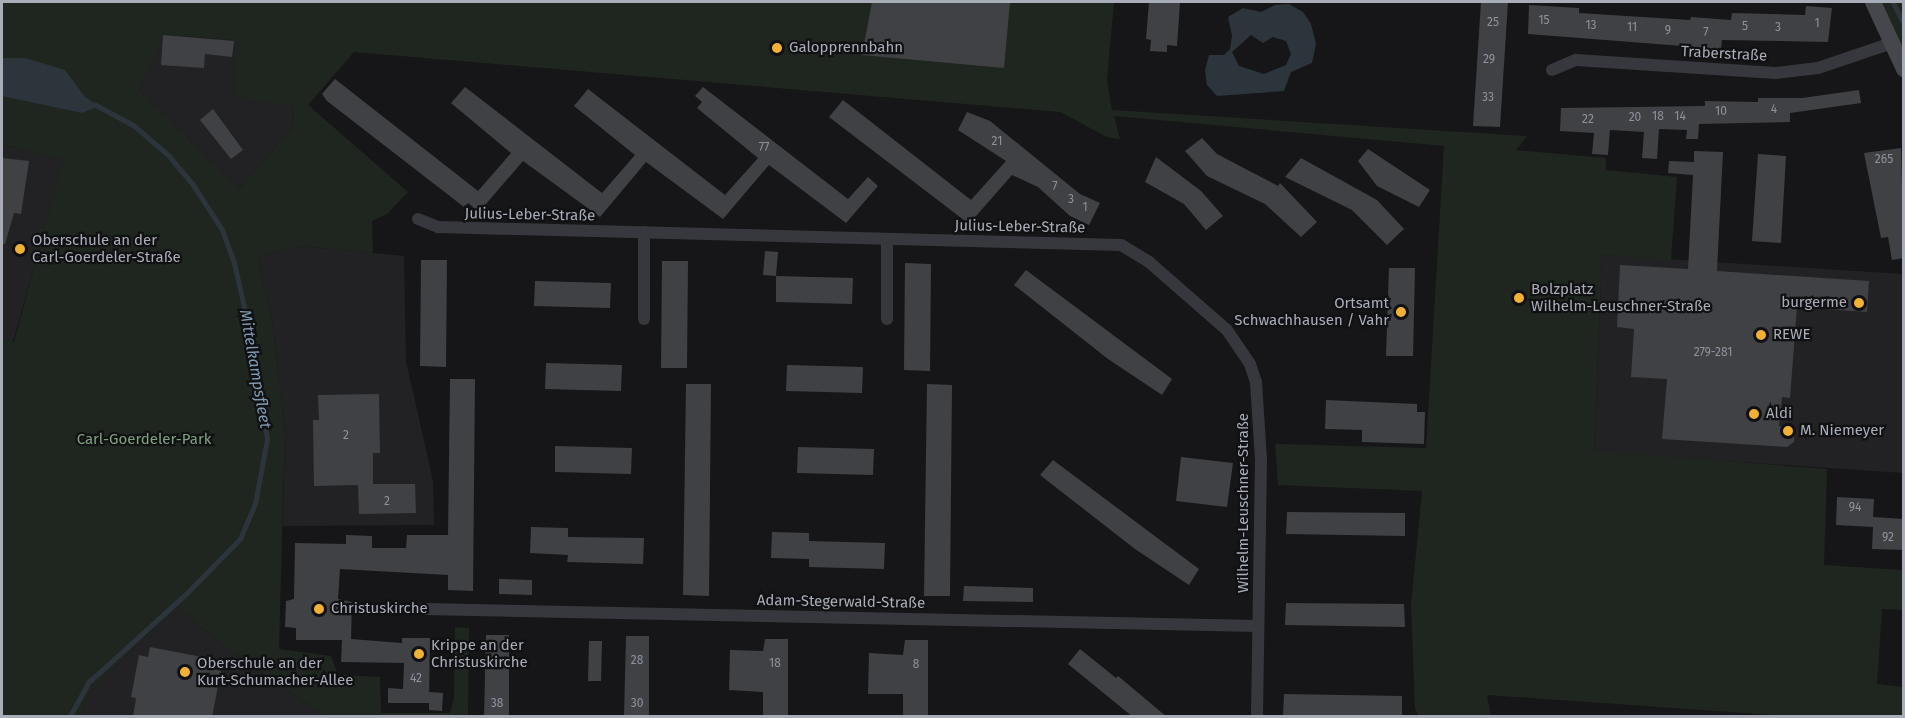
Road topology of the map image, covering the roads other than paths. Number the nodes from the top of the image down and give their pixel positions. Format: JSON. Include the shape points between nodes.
{"nodes":[{"id":1,"x":1873,"y":2,"type":"edge"},
{"id":2,"x":1892,"y":43,"type":"junction"},
{"id":3,"x":1904,"y":69,"type":"edge"},
{"id":4,"x":1552,"y":70,"type":"dead end"},
{"id":5,"x":418,"y":219,"type":"dead end"},
{"id":6,"x":644,"y":232,"type":"junction"},
{"id":7,"x":886,"y":239,"type":"junction"},
{"id":8,"x":1149,"y":262,"type":"joint"},
{"id":9,"x":644,"y":319,"type":"dead end"},
{"id":10,"x":887,"y":319,"type":"dead end"},
{"id":11,"x":423,"y":609,"type":"dead end"},
{"id":12,"x":1258,"y":626,"type":"junction"},
{"id":13,"x":1257,"y":717,"type":"edge"}],
"edges":[{"from":1,"to":2,"type":"main road"},
{"from":2,"to":3,"type":"main road"},
{"from":2,"to":4,"type":"street","name":"Traberstraße","via":[[1818,68],[1776,73],[1576,60]]},
{"from":5,"to":6,"type":"street","name":"Julius-Leber-Straße","via":[[438,227]]},
{"from":6,"to":7,"type":"street","name":"Julius-Leber-Straße"},
{"from":6,"to":9,"type":"street"},
{"from":7,"to":8,"type":"street","name":"Julius-Leber-Straße","via":[[1121,245]]},
{"from":7,"to":10,"type":"street"},
{"from":8,"to":12,"type":"street","name":"Wilhelm-Leuschner-Straße","via":[[1227,330],[1246,356],[1256,382],[1261,460]]},
{"from":11,"to":12,"type":"street","name":"Adam-Stegerwald-Straße"},
{"from":12,"to":13,"type":"street","name":"Wilhelm-Leuschner-Straße"}]}
